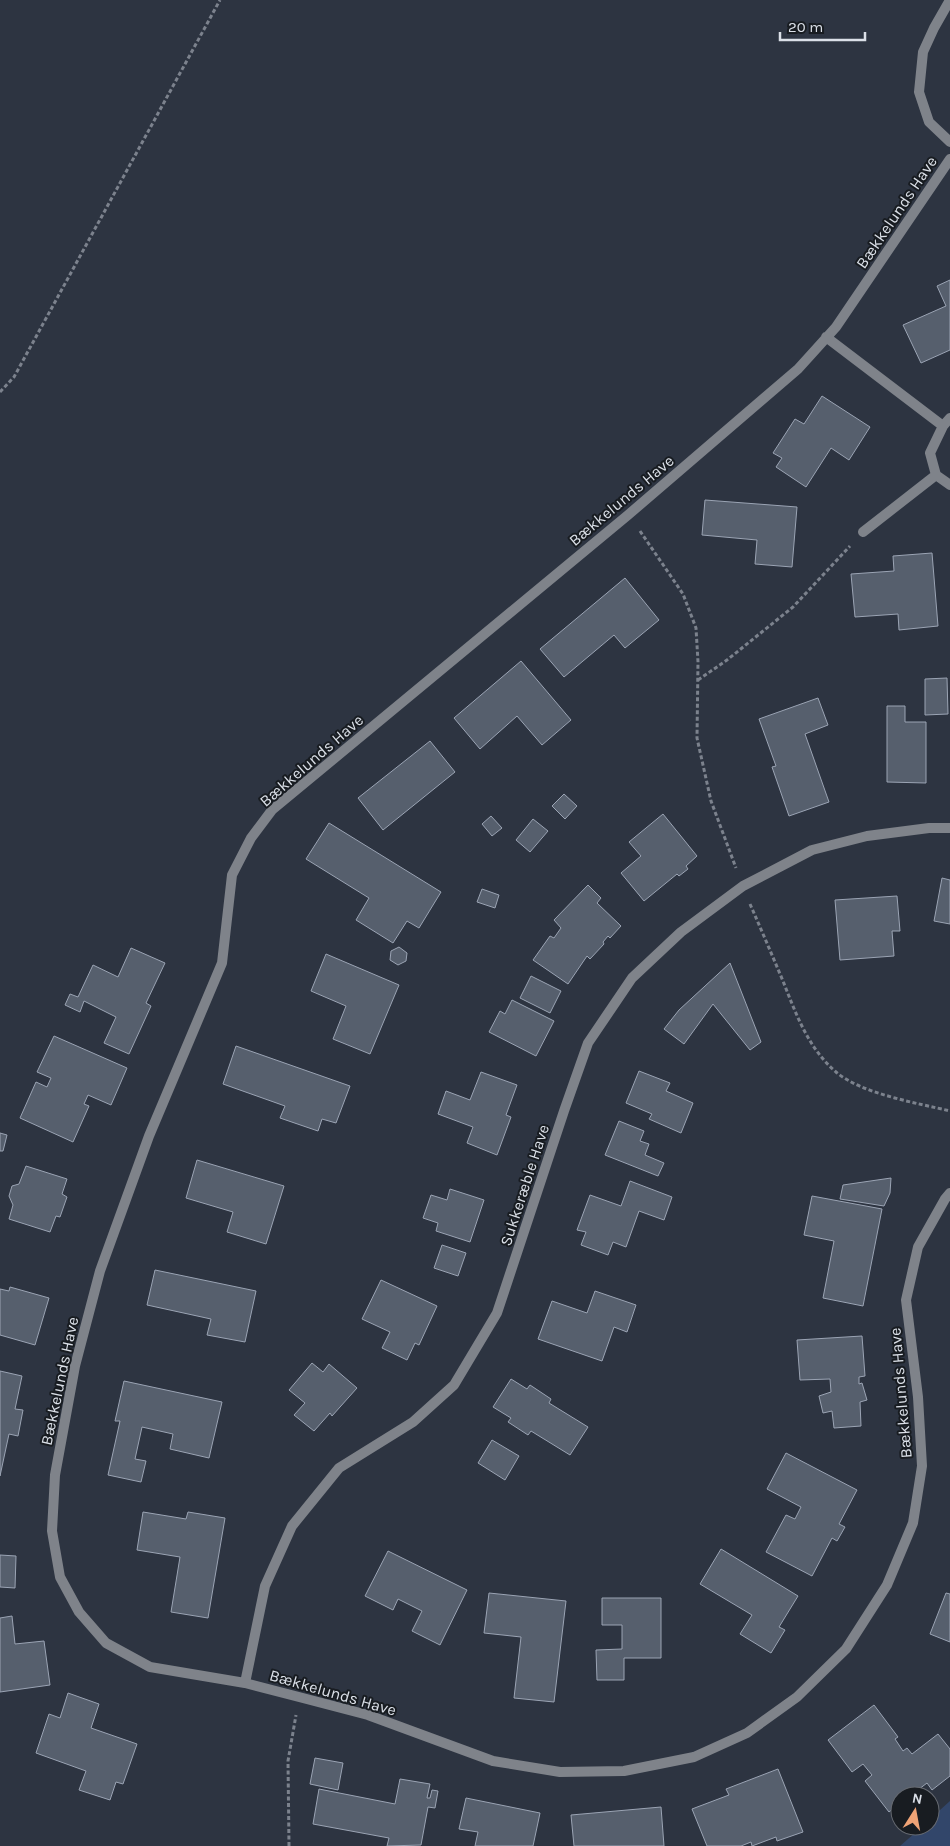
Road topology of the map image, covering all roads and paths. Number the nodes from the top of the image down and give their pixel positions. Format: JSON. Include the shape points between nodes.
{"nodes":[{"id":1,"x":220,"y":0,"type":"edge"},
{"id":2,"x":950,"y":0,"type":"edge"},
{"id":3,"x":950,"y":142,"type":"edge"},
{"id":4,"x":950,"y":159,"type":"edge"},
{"id":5,"x":826,"y":337,"type":"junction"},
{"id":6,"x":0,"y":392,"type":"edge"},
{"id":7,"x":946,"y":422,"type":"edge"},
{"id":8,"x":936,"y":475,"type":"junction"},
{"id":9,"x":950,"y":485,"type":"edge"},
{"id":10,"x":628,"y":515,"type":"junction"},
{"id":11,"x":863,"y":532,"type":"joint"},
{"id":12,"x":698,"y":680,"type":"junction"},
{"id":13,"x":950,"y":828,"type":"edge"},
{"id":14,"x":743,"y":886,"type":"junction"},
{"id":15,"x":950,"y":1111,"type":"edge"},
{"id":16,"x":950,"y":1193,"type":"edge"},
{"id":17,"x":245,"y":1683,"type":"junction"},
{"id":18,"x":299,"y":1697,"type":"junction"},
{"id":19,"x":289,"y":1846,"type":"edge"}],
"edges":[{"from":1,"to":6,"type":"path","via":[[14,376]]},
{"from":2,"to":3,"type":"street","name":"Bækkelunds Have","via":[[923,52],[919,92],[930,122]]},
{"from":4,"to":5,"type":"street","name":"Bækkelunds Have"},
{"from":5,"to":7,"type":"street"},
{"from":5,"to":10,"type":"street","name":"Bækkelunds Have","via":[[798,369]]},
{"from":7,"to":8,"type":"street","via":[[930,453]]},
{"from":8,"to":9,"type":"street"},
{"from":8,"to":11,"type":"street"},
{"from":10,"to":12,"type":"path","via":[[683,594],[696,628]]},
{"from":10,"to":17,"type":"street","name":"Bækkelunds Have","via":[[272,810],[251,838],[232,875],[222,963],[149,1136],[100,1271],[75,1366],[55,1475],[52,1531],[60,1577],[78,1612],[106,1643],[150,1667]]},
{"from":11,"to":12,"type":"path","via":[[793,607]]},
{"from":12,"to":14,"type":"path","via":[[697,738],[711,801]]},
{"from":13,"to":14,"type":"street","name":"Sukkeræble Have","via":[[867,836],[812,850]]},
{"from":14,"to":15,"type":"path","via":[[804,1033],[820,1055],[837,1073],[862,1087]]},
{"from":14,"to":17,"type":"street","name":"Sukkeræble Have","via":[[681,932],[632,978],[588,1043],[497,1313],[454,1385],[413,1422],[339,1468],[292,1526],[265,1586]]},
{"from":16,"to":18,"type":"street","name":"Bækkelunds Have","via":[[918,1247],[906,1300],[918,1397],[922,1466],[913,1523],[887,1585],[846,1649],[797,1697],[747,1733],[694,1756],[624,1771],[560,1772],[493,1761],[368,1715]]},
{"from":17,"to":18,"type":"street","name":"Bækkelunds Have"},
{"from":18,"to":19,"type":"path","via":[[288,1761]]}]}
